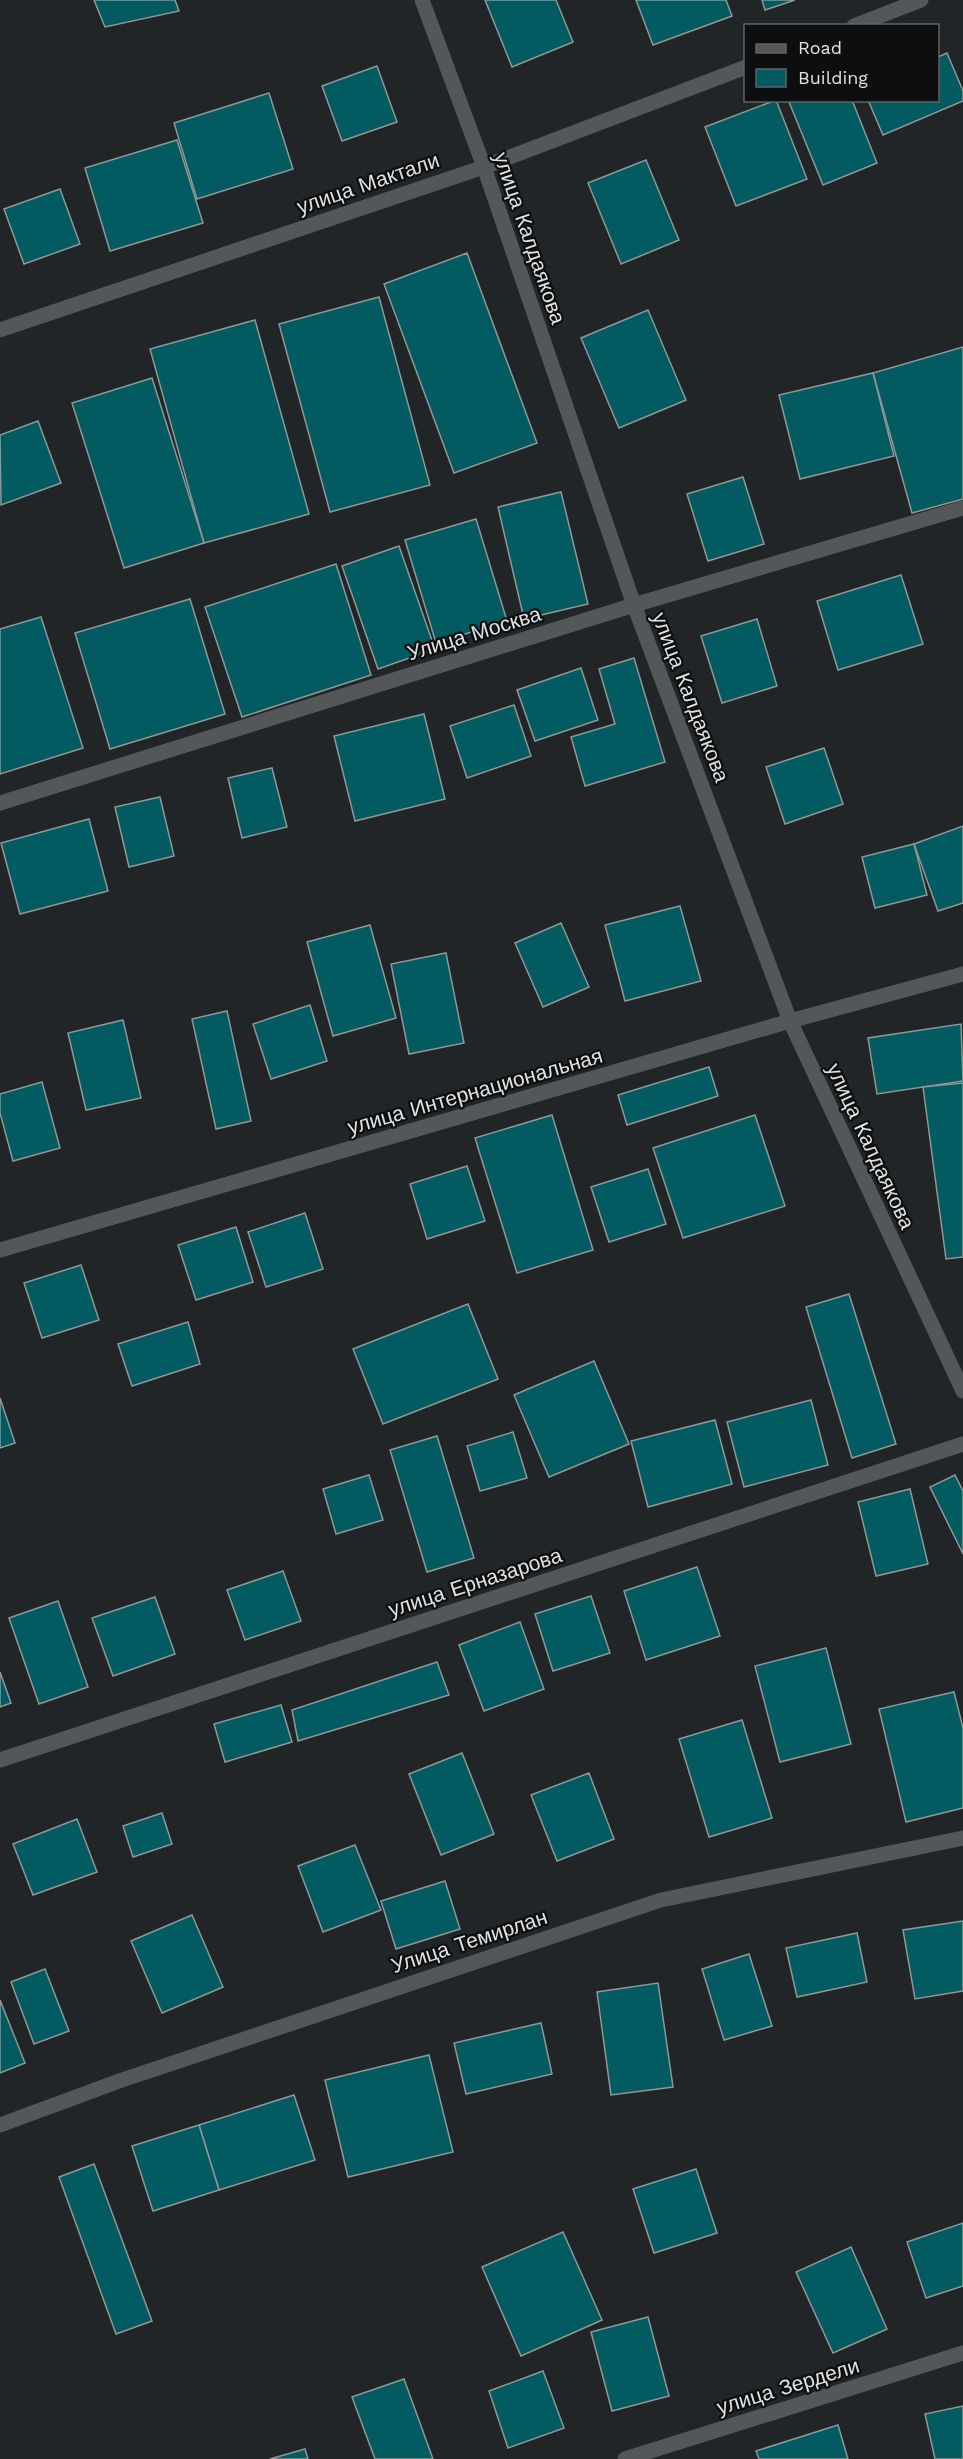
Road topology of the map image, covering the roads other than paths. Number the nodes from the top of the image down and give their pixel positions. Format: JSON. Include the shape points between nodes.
{"nodes":[{"id":1,"x":422,"y":0,"type":"edge"},
{"id":2,"x":921,"y":0,"type":"edge"},
{"id":3,"x":859,"y":24,"type":"edge"},
{"id":4,"x":744,"y":68,"type":"edge"},
{"id":5,"x":484,"y":167,"type":"junction"},
{"id":6,"x":0,"y":330,"type":"edge"},
{"id":7,"x":963,"y":508,"type":"edge"},
{"id":8,"x":634,"y":605,"type":"junction"},
{"id":9,"x":0,"y":803,"type":"edge"},
{"id":10,"x":963,"y":974,"type":"edge"},
{"id":11,"x":790,"y":1021,"type":"junction"},
{"id":12,"x":0,"y":1250,"type":"edge"},
{"id":13,"x":963,"y":1391,"type":"edge"},
{"id":14,"x":963,"y":1444,"type":"edge"},
{"id":15,"x":0,"y":1760,"type":"edge"},
{"id":16,"x":963,"y":1838,"type":"edge"},
{"id":17,"x":0,"y":2125,"type":"edge"},
{"id":18,"x":963,"y":2353,"type":"edge"},
{"id":19,"x":625,"y":2459,"type":"edge"}],
"edges":[{"from":1,"to":5,"type":"street","name":"улица Калдаякова"},
{"from":2,"to":3,"type":"street"},
{"from":4,"to":5,"type":"street","name":"улица Мактали"},
{"from":5,"to":6,"type":"street","name":"улица Мактали"},
{"from":5,"to":8,"type":"street","name":"улица Калдаякова"},
{"from":7,"to":8,"type":"street","name":"Улица Москва"},
{"from":8,"to":9,"type":"street","name":"Улица Москва"},
{"from":8,"to":11,"type":"street","name":"улица Калдаякова"},
{"from":10,"to":11,"type":"street","name":"улица Интернациональная"},
{"from":11,"to":12,"type":"street","name":"улица Интернациональная"},
{"from":11,"to":13,"type":"street","name":"улица Калдаякова"},
{"from":14,"to":15,"type":"street","name":"улица Ерназарова"},
{"from":16,"to":17,"type":"street","name":"Улица Темирлан","via":[[661,1900],[122,2080]]},
{"from":18,"to":19,"type":"street","name":"улица Зердели"}]}
